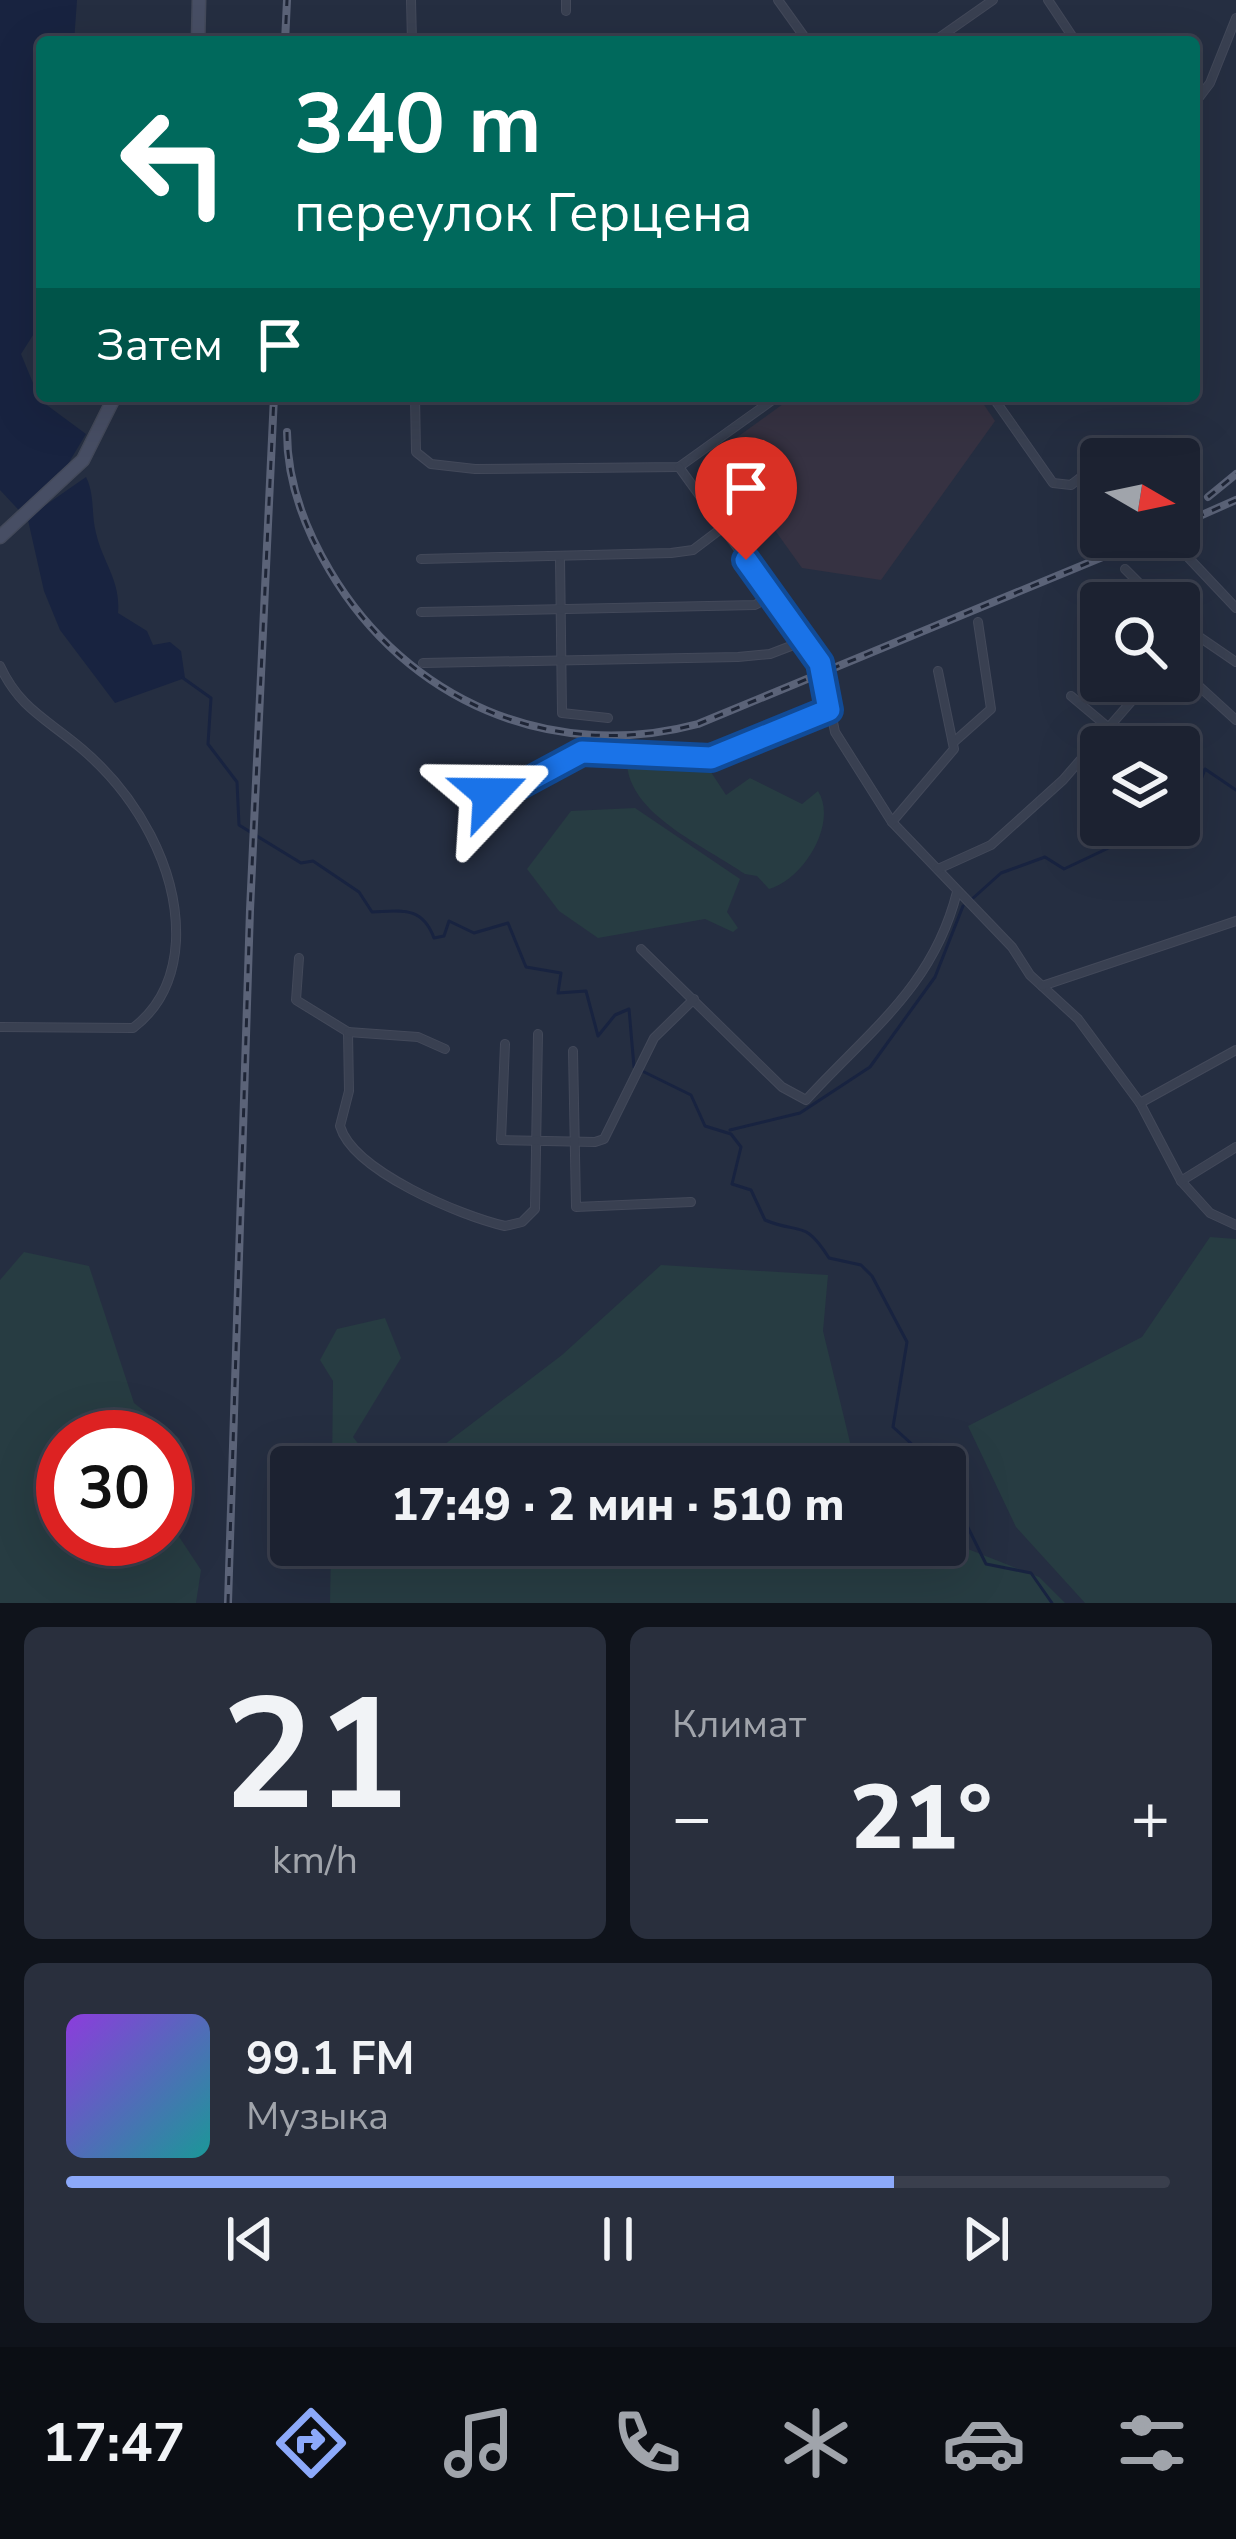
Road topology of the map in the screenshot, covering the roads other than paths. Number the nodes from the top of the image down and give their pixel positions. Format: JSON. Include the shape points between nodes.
{"nodes":[{"id":1,"x":199,"y":0,"type":"edge"},
{"id":2,"x":412,"y":0,"type":"edge"},
{"id":3,"x":778,"y":0,"type":"edge"},
{"id":4,"x":993,"y":0,"type":"edge"},
{"id":5,"x":1048,"y":0,"type":"edge"},
{"id":6,"x":1236,"y":18,"type":"edge"},
{"id":7,"x":198,"y":36,"type":"edge"},
{"id":8,"x":412,"y":36,"type":"edge"},
{"id":9,"x":804,"y":36,"type":"edge"},
{"id":10,"x":942,"y":36,"type":"edge"},
{"id":11,"x":1072,"y":36,"type":"edge"},
{"id":12,"x":1200,"y":96,"type":"edge"},
{"id":13,"x":112,"y":402,"type":"edge"},
{"id":14,"x":415,"y":402,"type":"edge"},
{"id":15,"x":770,"y":402,"type":"edge"},
{"id":16,"x":996,"y":402,"type":"edge"},
{"id":17,"x":679,"y":467,"type":"junction"},
{"id":18,"x":1080,"y":475,"type":"edge"},
{"id":19,"x":722,"y":528,"type":"junction"},
{"id":20,"x":0,"y":537,"type":"edge"},
{"id":21,"x":560,"y":558,"type":"junction"},
{"id":22,"x":1189,"y":558,"type":"edge"},
{"id":23,"x":421,"y":559,"type":"dead end"},
{"id":24,"x":1125,"y":569,"type":"dead end"},
{"id":25,"x":1138,"y":582,"type":"edge"},
{"id":26,"x":773,"y":595,"type":"junction"},
{"id":27,"x":561,"y":608,"type":"junction"},
{"id":28,"x":1236,"y":608,"type":"edge"},
{"id":29,"x":421,"y":612,"type":"dead end"},
{"id":30,"x":978,"y":622,"type":"dead end"},
{"id":31,"x":804,"y":641,"type":"junction"},
{"id":32,"x":1200,"y":641,"type":"edge"},
{"id":33,"x":560,"y":659,"type":"junction"},
{"id":34,"x":1236,"y":662,"type":"edge"},
{"id":35,"x":423,"y":663,"type":"dead end"},
{"id":36,"x":0,"y":666,"type":"edge"},
{"id":37,"x":938,"y":671,"type":"dead end"},
{"id":38,"x":1200,"y":687,"type":"edge"},
{"id":39,"x":1071,"y":696,"type":"dead end"},
{"id":40,"x":1132,"y":702,"type":"edge"},
{"id":41,"x":829,"y":710,"type":"junction"},
{"id":42,"x":608,"y":718,"type":"dead end"},
{"id":43,"x":1236,"y":720,"type":"edge"},
{"id":44,"x":1107,"y":726,"type":"edge"},
{"id":45,"x":1111,"y":726,"type":"edge"},
{"id":46,"x":956,"y":741,"type":"junction"},
{"id":47,"x":1080,"y":757,"type":"edge"},
{"id":48,"x":490,"y":794,"type":"dead end"},
{"id":49,"x":892,"y":822,"type":"junction"},
{"id":50,"x":938,"y":869,"type":"junction"},
{"id":51,"x":957,"y":891,"type":"junction"},
{"id":52,"x":1236,"y":921,"type":"edge"},
{"id":53,"x":641,"y":949,"type":"dead end"},
{"id":54,"x":299,"y":958,"type":"dead end"},
{"id":55,"x":1042,"y":986,"type":"junction"},
{"id":56,"x":694,"y":999,"type":"junction"},
{"id":57,"x":0,"y":1027,"type":"edge"},
{"id":58,"x":348,"y":1032,"type":"junction"},
{"id":59,"x":538,"y":1034,"type":"dead end"},
{"id":60,"x":505,"y":1043,"type":"dead end"},
{"id":61,"x":445,"y":1049,"type":"dead end"},
{"id":62,"x":1236,"y":1050,"type":"edge"},
{"id":63,"x":573,"y":1052,"type":"dead end"},
{"id":64,"x":1140,"y":1103,"type":"junction"},
{"id":65,"x":538,"y":1142,"type":"junction"},
{"id":66,"x":572,"y":1142,"type":"junction"},
{"id":67,"x":1236,"y":1147,"type":"edge"},
{"id":68,"x":1181,"y":1181,"type":"junction"},
{"id":69,"x":691,"y":1202,"type":"dead end"},
{"id":70,"x":1236,"y":1225,"type":"edge"}],
"edges":[{"from":1,"to":7,"type":"main road"},
{"from":2,"to":8,"type":"street"},
{"from":3,"to":9,"type":"street"},
{"from":4,"to":10,"type":"street"},
{"from":5,"to":11,"type":"street"},
{"from":6,"to":12,"type":"street"},
{"from":13,"to":20,"type":"main road","via":[[83,460]]},
{"from":14,"to":17,"type":"street","via":[[423,459],[475,469]]},
{"from":15,"to":17,"type":"street"},
{"from":16,"to":18,"type":"street","via":[[1061,486]]},
{"from":17,"to":19,"type":"street"},
{"from":19,"to":21,"type":"street","via":[[694,550]]},
{"from":19,"to":26,"type":"street"},
{"from":21,"to":23,"type":"street"},
{"from":21,"to":27,"type":"street"},
{"from":22,"to":28,"type":"street"},
{"from":24,"to":25,"type":"street"},
{"from":26,"to":27,"type":"street","via":[[755,605]]},
{"from":26,"to":31,"type":"street"},
{"from":27,"to":29,"type":"street"},
{"from":27,"to":33,"type":"street"},
{"from":30,"to":46,"type":"street","via":[[991,709]]},
{"from":31,"to":33,"type":"street","via":[[754,656]]},
{"from":31,"to":41,"type":"street","via":[[825,672]]},
{"from":32,"to":34,"type":"street"},
{"from":33,"to":35,"type":"street"},
{"from":33,"to":42,"type":"street","via":[[562,713]]},
{"from":36,"to":57,"type":"street","via":[[17,702],[88,754],[139,818],[165,861],[177,924],[169,984],[134,1028]]},
{"from":37,"to":46,"type":"street"},
{"from":38,"to":43,"type":"street"},
{"from":39,"to":44,"type":"street"},
{"from":40,"to":45,"type":"street"},
{"from":41,"to":48,"type":"street","via":[[711,758],[582,752]]},
{"from":41,"to":49,"type":"street","via":[[858,774]]},
{"from":46,"to":49,"type":"street"},
{"from":47,"to":50,"type":"street","via":[[991,845]]},
{"from":49,"to":50,"type":"street"},
{"from":50,"to":51,"type":"street"},
{"from":51,"to":55,"type":"street"},
{"from":51,"to":56,"type":"street","via":[[945,941],[919,982],[806,1100],[792,1096]]},
{"from":52,"to":55,"type":"street"},
{"from":53,"to":56,"type":"street"},
{"from":54,"to":58,"type":"street","via":[[296,1000]]},
{"from":55,"to":64,"type":"street","via":[[1078,1019]]},
{"from":56,"to":66,"type":"street","via":[[654,1038],[604,1139]]},
{"from":58,"to":61,"type":"street","via":[[418,1037]]},
{"from":58,"to":65,"type":"street","via":[[340,1126],[387,1176],[505,1226],[532,1215]]},
{"from":59,"to":65,"type":"street"},
{"from":60,"to":65,"type":"street","via":[[501,1139]]},
{"from":62,"to":64,"type":"street"},
{"from":63,"to":66,"type":"street"},
{"from":64,"to":68,"type":"street"},
{"from":65,"to":66,"type":"street"},
{"from":66,"to":69,"type":"street","via":[[576,1207]]},
{"from":67,"to":68,"type":"street"},
{"from":68,"to":70,"type":"street","via":[[1210,1213]]}]}
